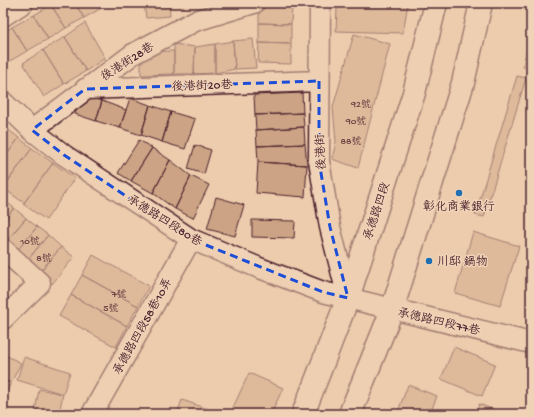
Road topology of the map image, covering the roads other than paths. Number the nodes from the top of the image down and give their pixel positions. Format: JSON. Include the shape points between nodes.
{"nodes":[{"id":1,"x":23,"y":3,"type":"edge"},
{"id":2,"x":254,"y":3,"type":"edge"},
{"id":3,"x":320,"y":3,"type":"edge"},
{"id":4,"x":436,"y":3,"type":"edge"},
{"id":5,"x":481,"y":3,"type":"edge"},
{"id":6,"x":3,"y":16,"type":"edge"},
{"id":7,"x":319,"y":81,"type":"junction"},
{"id":8,"x":85,"y":90,"type":"junction"},
{"id":9,"x":3,"y":102,"type":"edge"},
{"id":10,"x":32,"y":130,"type":"junction"},
{"id":11,"x":191,"y":238,"type":"junction"},
{"id":12,"x":3,"y":250,"type":"edge"},
{"id":13,"x":348,"y":298,"type":"junction"},
{"id":14,"x":392,"y":310,"type":"junction"},
{"id":15,"x":3,"y":319,"type":"edge"},
{"id":16,"x":531,"y":343,"type":"edge"},
{"id":17,"x":92,"y":414,"type":"edge"},
{"id":18,"x":303,"y":414,"type":"edge"},
{"id":19,"x":350,"y":414,"type":"edge"}],
"edges":[{"from":1,"to":6,"type":"street"},
{"from":2,"to":8,"type":"street","name":"後港街28巷","via":[[195,21],[133,54]]},
{"from":3,"to":7,"type":"street","name":"後港街"},
{"from":4,"to":13,"type":"main road","name":"承德路四段","via":[[414,93]]},
{"from":5,"to":14,"type":"main road","via":[[463,83]]},
{"from":7,"to":8,"type":"street","name":"後港街20巷"},
{"from":7,"to":13,"type":"street","name":"後港街","via":[[319,161],[330,227]]},
{"from":8,"to":10,"type":"street","name":"後港街28巷"},
{"from":9,"to":10,"type":"street","name":"承德路四段80巷"},
{"from":10,"to":11,"type":"street","name":"承德路四段80巷","via":[[64,156]]},
{"from":11,"to":13,"type":"street","name":"承德路四段80巷","via":[[257,267],[323,292]]},
{"from":11,"to":17,"type":"street","name":"承德路四段58巷10弄"},
{"from":12,"to":15,"type":"street","via":[[40,283]]},
{"from":13,"to":14,"type":"street","name":"承德路四段77巷"},
{"from":13,"to":18,"type":"main road","name":"承德路四段"},
{"from":14,"to":16,"type":"street","name":"承德路四段77巷"},
{"from":14,"to":19,"type":"main road"}]}
